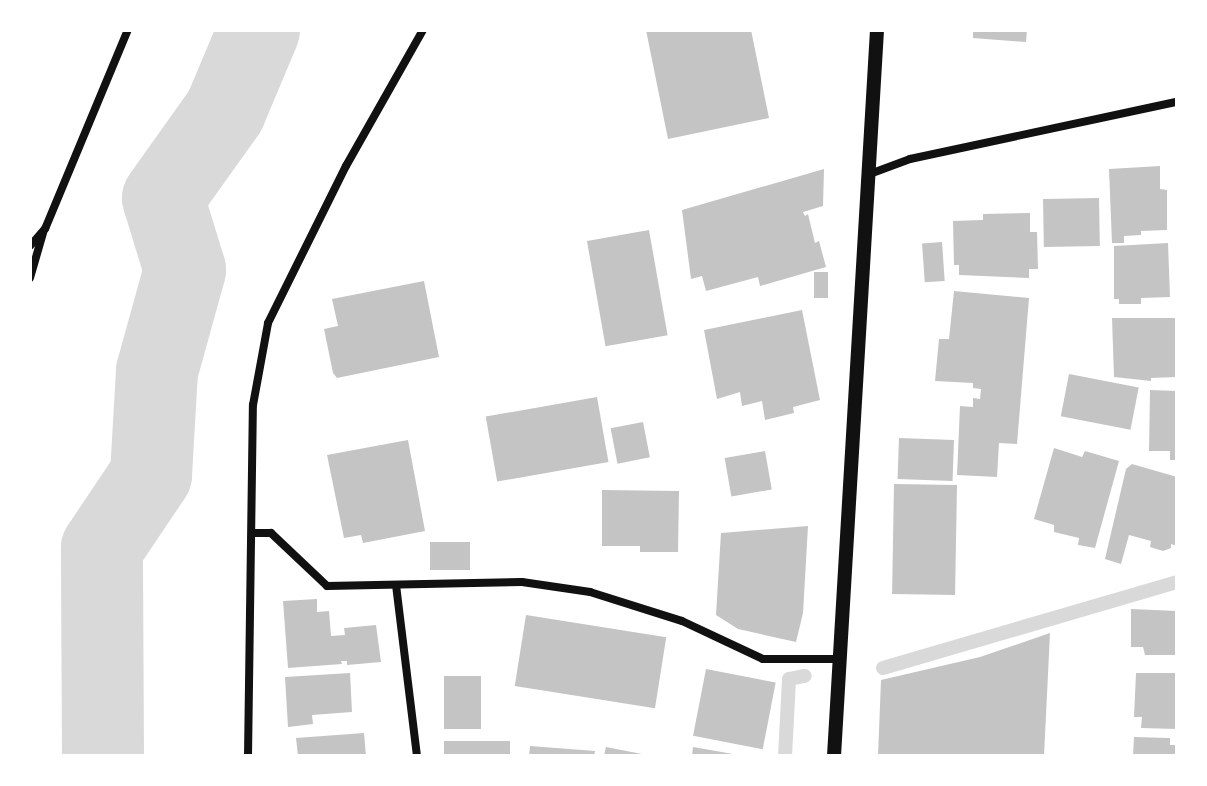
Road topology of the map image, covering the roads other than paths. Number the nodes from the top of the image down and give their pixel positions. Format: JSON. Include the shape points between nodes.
{"nodes":[{"id":1,"x":128,"y":30,"type":"edge"},
{"id":2,"x":423,"y":30,"type":"edge"},
{"id":3,"x":877,"y":30,"type":"edge"},
{"id":4,"x":1177,"y":102,"type":"edge"},
{"id":5,"x":867,"y":175,"type":"junction"},
{"id":6,"x":45,"y":229,"type":"junction"},
{"id":7,"x":30,"y":246,"type":"edge"},
{"id":8,"x":30,"y":278,"type":"edge"},
{"id":9,"x":252,"y":533,"type":"junction"},
{"id":10,"x":396,"y":585,"type":"junction"},
{"id":11,"x":840,"y":659,"type":"junction"},
{"id":12,"x":248,"y":756,"type":"edge"},
{"id":13,"x":417,"y":756,"type":"edge"},
{"id":14,"x":834,"y":756,"type":"edge"}],
"edges":[{"from":1,"to":6,"type":"street"},
{"from":2,"to":9,"type":"street","via":[[346,166],[268,323],[253,405]]},
{"from":3,"to":5,"type":"street"},
{"from":4,"to":5,"type":"street","via":[[910,159]]},
{"from":5,"to":11,"type":"street"},
{"from":6,"to":7,"type":"street"},
{"from":6,"to":8,"type":"street"},
{"from":9,"to":10,"type":"street","via":[[271,533],[327,586]]},
{"from":9,"to":12,"type":"street"},
{"from":10,"to":11,"type":"street","via":[[522,582],[590,592],[682,621],[763,659]]},
{"from":10,"to":13,"type":"street"},
{"from":11,"to":14,"type":"street"}]}
